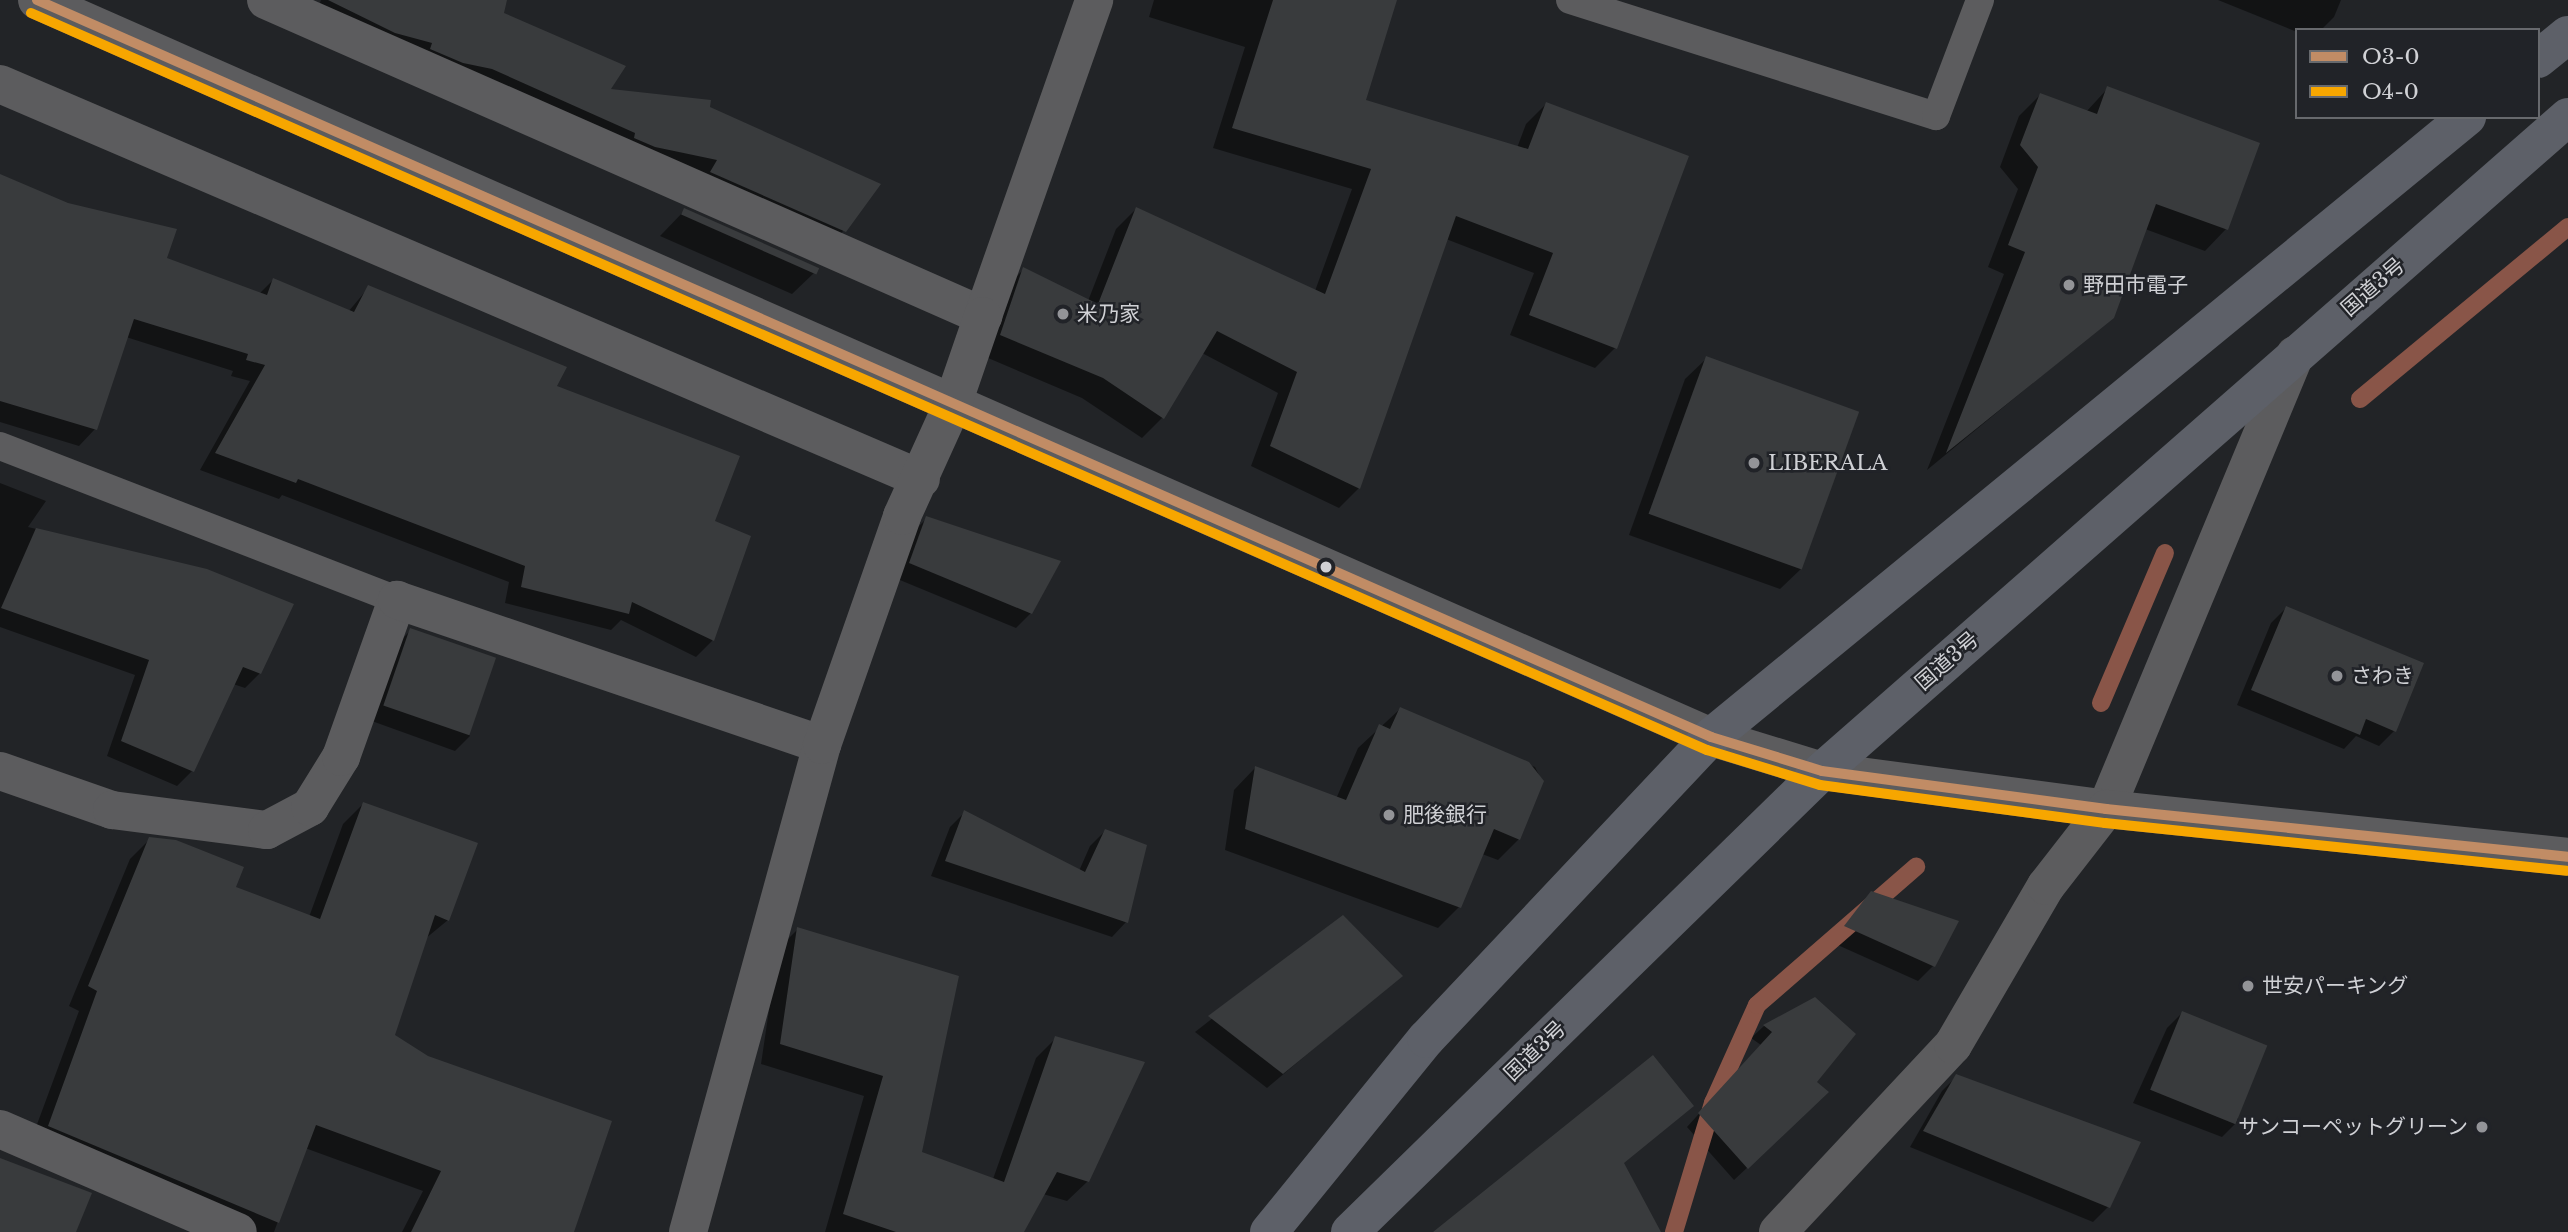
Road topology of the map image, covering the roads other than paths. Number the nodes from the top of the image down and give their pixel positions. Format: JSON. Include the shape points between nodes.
{"nodes":[{"id":1,"x":37,"y":0,"type":"edge"},
{"id":2,"x":266,"y":0,"type":"edge"},
{"id":3,"x":1094,"y":0,"type":"edge"},
{"id":4,"x":1570,"y":0,"type":"edge"},
{"id":5,"x":1980,"y":0,"type":"edge"},
{"id":6,"x":2568,"y":35,"type":"edge"},
{"id":7,"x":2540,"y":58,"type":"edge"},
{"id":8,"x":0,"y":85,"type":"edge"},
{"id":9,"x":2568,"y":117,"type":"edge"},
{"id":10,"x":2465,"y":119,"type":"edge"},
{"id":11,"x":983,"y":316,"type":"junction"},
{"id":12,"x":2295,"y":355,"type":"junction"},
{"id":13,"x":952,"y":406,"type":"junction"},
{"id":14,"x":0,"y":446,"type":"edge"},
{"id":15,"x":921,"y":479,"type":"junction"},
{"id":16,"x":397,"y":600,"type":"junction"},
{"id":17,"x":1711,"y":737,"type":"junction"},
{"id":18,"x":822,"y":745,"type":"junction"},
{"id":19,"x":0,"y":771,"type":"edge"},
{"id":20,"x":1822,"y":771,"type":"junction"},
{"id":21,"x":2106,"y":809,"type":"junction"},
{"id":22,"x":2568,"y":857,"type":"edge"},
{"id":23,"x":0,"y":1129,"type":"edge"},
{"id":24,"x":238,"y":1232,"type":"edge"},
{"id":25,"x":688,"y":1232,"type":"edge"},
{"id":26,"x":1269,"y":1232,"type":"edge"},
{"id":27,"x":1350,"y":1232,"type":"edge"},
{"id":28,"x":1778,"y":1232,"type":"edge"}],
"edges":[{"from":1,"to":13,"type":"street"},
{"from":2,"to":11,"type":"street"},
{"from":3,"to":11,"type":"street"},
{"from":4,"to":5,"type":"lane","via":[[1936,116]]},
{"from":6,"to":7,"type":"highway"},
{"from":8,"to":15,"type":"street"},
{"from":9,"to":12,"type":"highway","name":"国道3号"},
{"from":10,"to":17,"type":"highway"},
{"from":11,"to":13,"type":"street"},
{"from":12,"to":20,"type":"highway","name":"国道3号"},
{"from":12,"to":21,"type":"street"},
{"from":13,"to":15,"type":"street"},
{"from":13,"to":17,"type":"street"},
{"from":14,"to":16,"type":"lane"},
{"from":15,"to":18,"type":"street","via":[[902,516]]},
{"from":16,"to":18,"type":"street"},
{"from":16,"to":19,"type":"street","via":[[341,757],[310,807],[267,830],[113,810]]},
{"from":17,"to":20,"type":"street"},
{"from":17,"to":26,"type":"highway","via":[[1426,1038]]},
{"from":18,"to":25,"type":"street"},
{"from":20,"to":21,"type":"street"},
{"from":20,"to":27,"type":"highway","name":"国道3号"},
{"from":21,"to":22,"type":"street"},
{"from":21,"to":28,"type":"street","via":[[2046,886],[1953,1045]]},
{"from":23,"to":24,"type":"street"}]}
